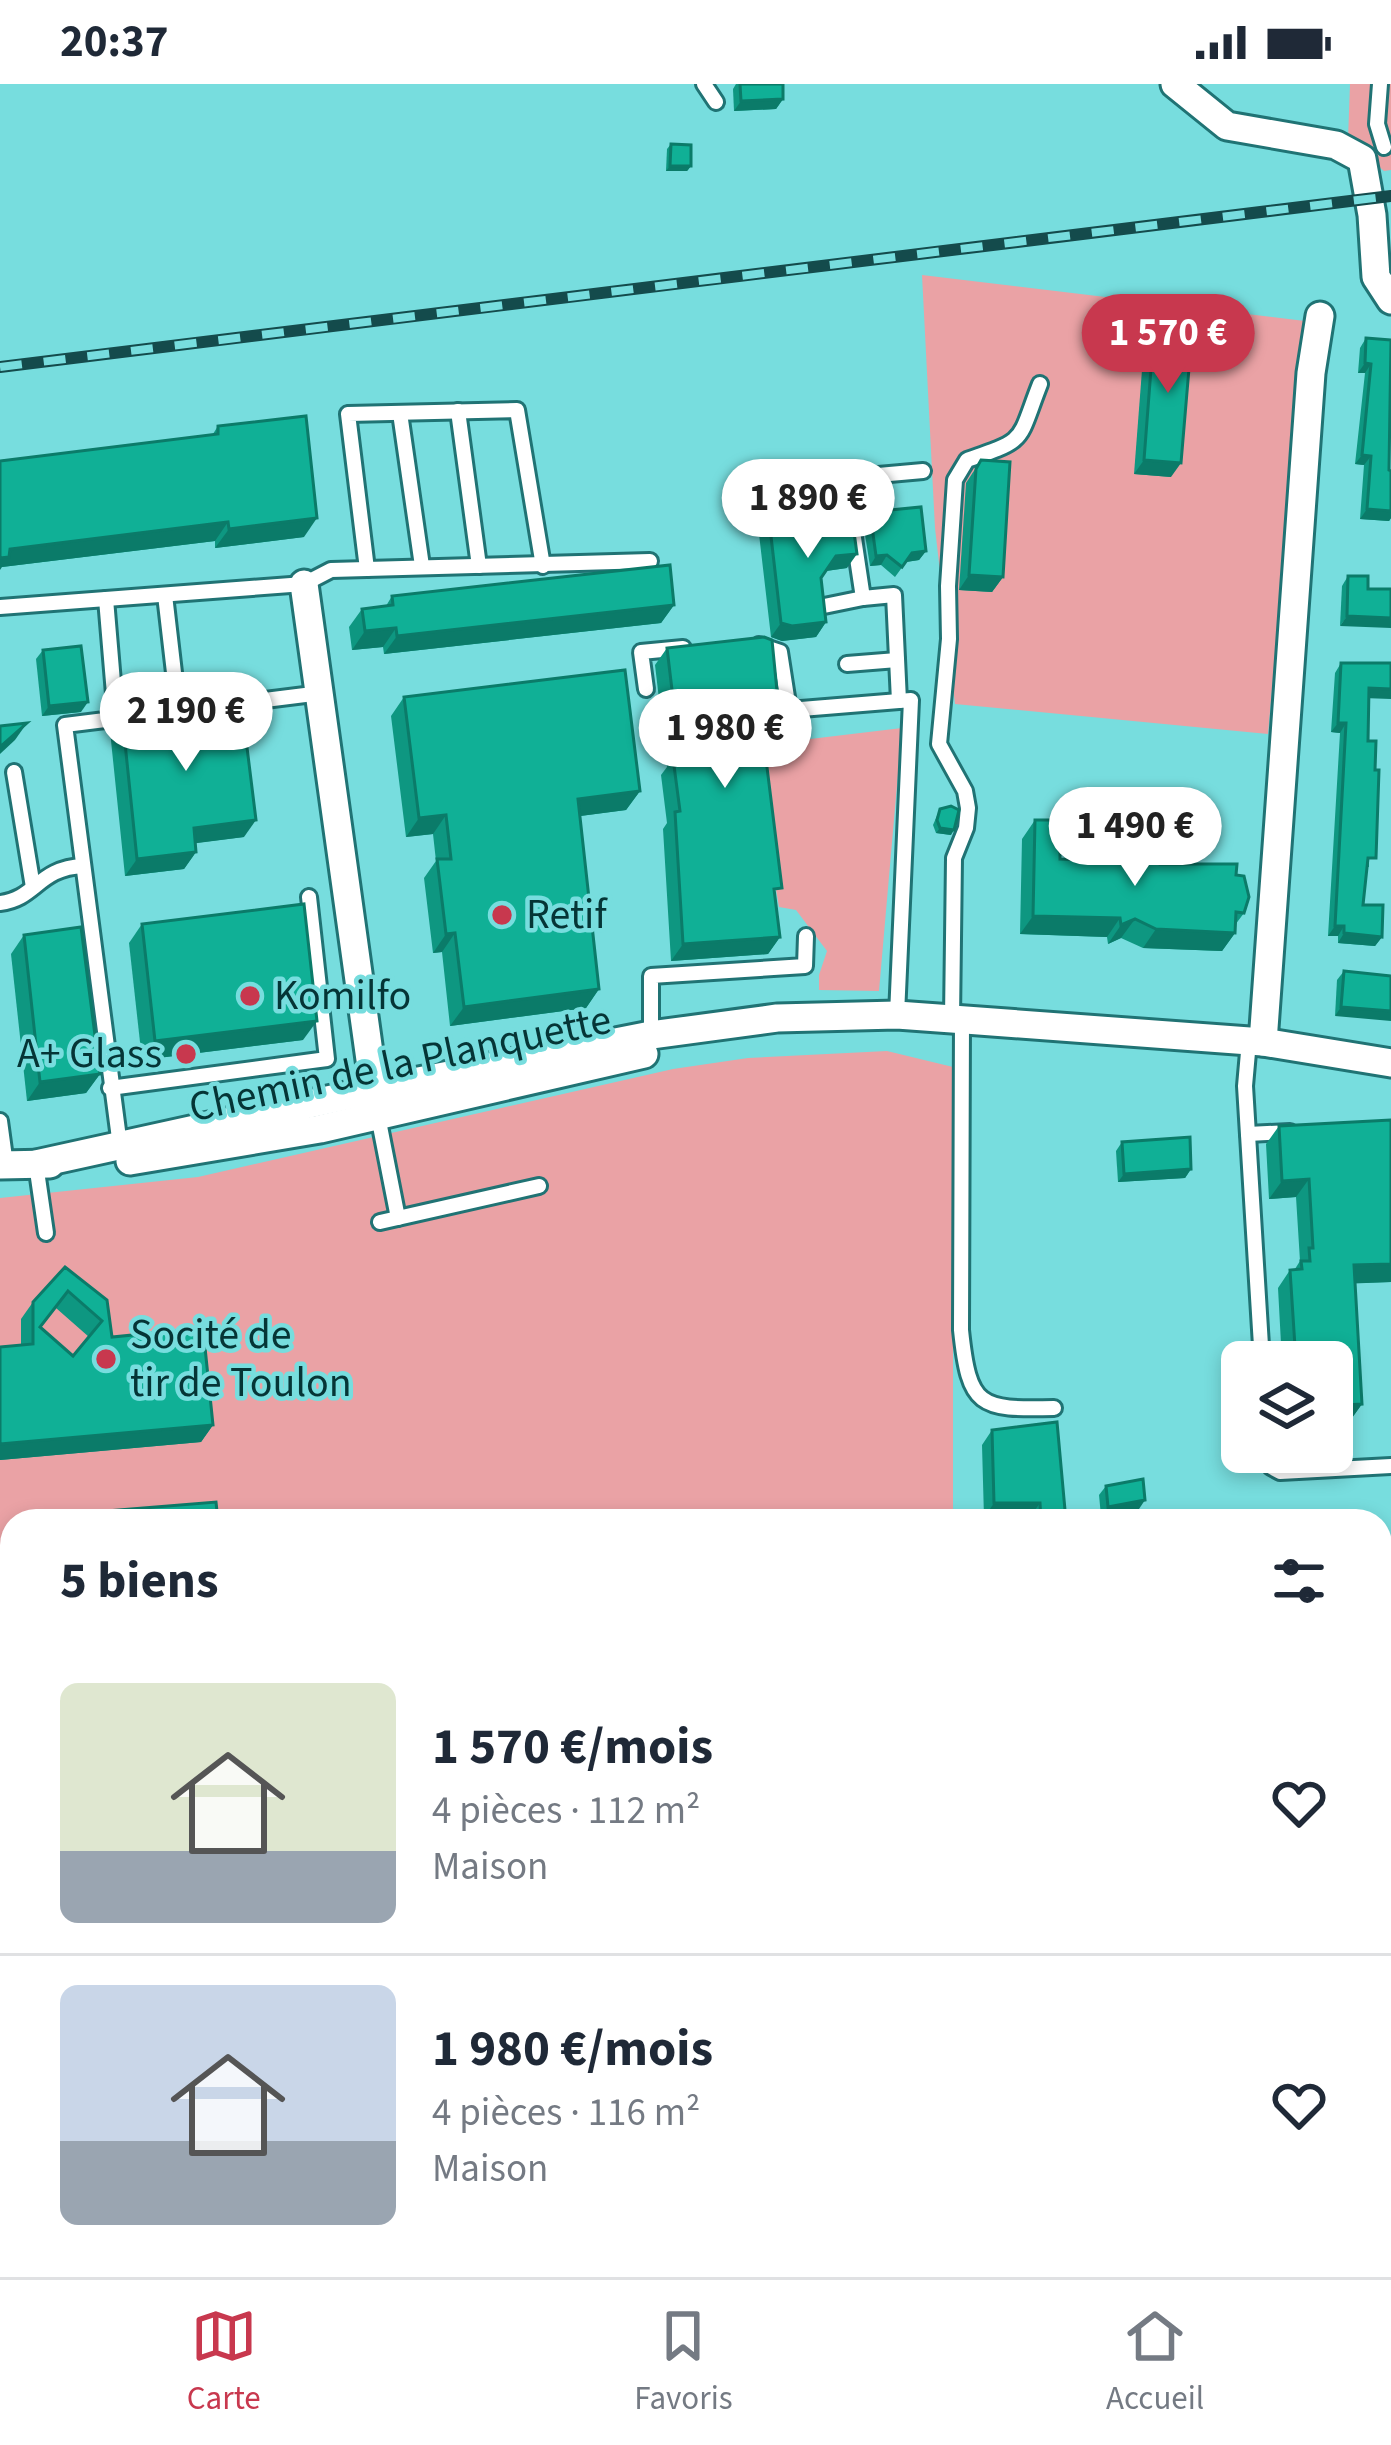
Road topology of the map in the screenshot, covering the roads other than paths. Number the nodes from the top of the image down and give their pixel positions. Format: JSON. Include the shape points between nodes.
{"nodes":[{"id":1,"x":704,"y":84,"type":"edge"},
{"id":2,"x":1175,"y":84,"type":"edge"},
{"id":3,"x":1381,"y":84,"type":"edge"},
{"id":4,"x":716,"y":102,"type":"dead end"},
{"id":5,"x":1379,"y":150,"type":"edge"},
{"id":6,"x":1383,"y":253,"type":"edge"},
{"id":7,"x":1391,"y":301,"type":"edge"},
{"id":8,"x":1320,"y":316,"type":"dead end"},
{"id":9,"x":1040,"y":384,"type":"dead end"},
{"id":10,"x":458,"y":411,"type":"junction"},
{"id":11,"x":400,"y":413,"type":"junction"},
{"id":12,"x":923,"y":471,"type":"dead end"},
{"id":13,"x":845,"y":478,"type":"junction"},
{"id":14,"x":811,"y":483,"type":"dead end"},
{"id":15,"x":650,"y":562,"type":"edge"},
{"id":16,"x":422,"y":566,"type":"junction"},
{"id":17,"x":479,"y":566,"type":"junction"},
{"id":18,"x":543,"y":566,"type":"junction"},
{"id":19,"x":367,"y":569,"type":"junction"},
{"id":20,"x":304,"y":584,"type":"junction"},
{"id":21,"x":165,"y":595,"type":"junction"},
{"id":22,"x":863,"y":598,"type":"junction"},
{"id":23,"x":106,"y":599,"type":"junction"},
{"id":24,"x":824,"y":606,"type":"edge"},
{"id":25,"x":0,"y":607,"type":"edge"},
{"id":26,"x":750,"y":642,"type":"edge"},
{"id":27,"x":707,"y":646,"type":"edge"},
{"id":28,"x":897,"y":660,"type":"junction"},
{"id":29,"x":847,"y":664,"type":"dead end"},
{"id":30,"x":646,"y":688,"type":"dead end"},
{"id":31,"x":176,"y":690,"type":"dead end"},
{"id":32,"x":321,"y":693,"type":"junction"},
{"id":33,"x":114,"y":694,"type":"dead end"},
{"id":34,"x":899,"y":701,"type":"junction"},
{"id":35,"x":205,"y":708,"type":"edge"},
{"id":36,"x":158,"y":713,"type":"edge"},
{"id":37,"x":14,"y":772,"type":"dead end"},
{"id":38,"x":83,"y":866,"type":"junction"},
{"id":39,"x":33,"y":887,"type":"junction"},
{"id":40,"x":309,"y":896,"type":"dead end"},
{"id":41,"x":0,"y":903,"type":"edge"},
{"id":42,"x":806,"y":936,"type":"dead end"},
{"id":43,"x":898,"y":1015,"type":"junction"},
{"id":44,"x":777,"y":1018,"type":"junction"},
{"id":45,"x":957,"y":1019,"type":"junction"},
{"id":46,"x":651,"y":1036,"type":"junction"},
{"id":47,"x":1256,"y":1042,"type":"junction"},
{"id":48,"x":1391,"y":1064,"type":"edge"},
{"id":49,"x":110,"y":1088,"type":"junction"},
{"id":50,"x":376,"y":1103,"type":"junction"},
{"id":51,"x":0,"y":1121,"type":"edge"},
{"id":52,"x":1295,"y":1131,"type":"edge"},
{"id":53,"x":1248,"y":1134,"type":"junction"},
{"id":54,"x":120,"y":1146,"type":"junction"},
{"id":55,"x":36,"y":1164,"type":"junction"},
{"id":56,"x":3,"y":1165,"type":"edge"},
{"id":57,"x":539,"y":1186,"type":"dead end"},
{"id":58,"x":398,"y":1218,"type":"junction"},
{"id":59,"x":380,"y":1222,"type":"dead end"},
{"id":60,"x":46,"y":1232,"type":"dead end"},
{"id":61,"x":1261,"y":1341,"type":"edge"},
{"id":62,"x":1054,"y":1408,"type":"dead end"},
{"id":63,"x":1391,"y":1466,"type":"edge"},
{"id":64,"x":1353,"y":1468,"type":"edge"}],
"edges":[{"from":1,"to":4,"type":"lane"},
{"from":2,"to":5,"type":"street","via":[[1227,126]]},
{"from":3,"to":5,"type":"lane"},
{"from":5,"to":6,"type":"street"},
{"from":6,"to":7,"type":"street","via":[[1376,277]]},
{"from":8,"to":47,"type":"street"},
{"from":9,"to":45,"type":"lane","via":[[1015,442],[967,460],[955,480],[939,744],[968,808],[954,858]]},
{"from":10,"to":11,"type":"lane"},
{"from":10,"to":17,"type":"lane"},
{"from":10,"to":18,"type":"lane","via":[[517,410]]},
{"from":11,"to":16,"type":"lane"},
{"from":11,"to":19,"type":"lane","via":[[348,414]]},
{"from":12,"to":13,"type":"lane"},
{"from":13,"to":14,"type":"lane"},
{"from":13,"to":22,"type":"lane"},
{"from":15,"to":18,"type":"lane"},
{"from":16,"to":17,"type":"lane"},
{"from":16,"to":19,"type":"lane"},
{"from":17,"to":18,"type":"lane"},
{"from":19,"to":20,"type":"lane","via":[[332,571]]},
{"from":20,"to":21,"type":"lane"},
{"from":20,"to":32,"type":"street"},
{"from":21,"to":23,"type":"lane"},
{"from":21,"to":31,"type":"lane"},
{"from":22,"to":24,"type":"lane"},
{"from":22,"to":28,"type":"lane","via":[[894,595]]},
{"from":23,"to":25,"type":"lane"},
{"from":23,"to":33,"type":"lane"},
{"from":26,"to":34,"type":"lane","via":[[779,652],[789,710]]},
{"from":27,"to":30,"type":"lane","via":[[641,652]]},
{"from":28,"to":29,"type":"lane"},
{"from":28,"to":34,"type":"lane"},
{"from":32,"to":35,"type":"lane"},
{"from":32,"to":50,"type":"street"},
{"from":34,"to":43,"type":"lane","via":[[911,700]]},
{"from":36,"to":38,"type":"lane","via":[[65,725]]},
{"from":37,"to":39,"type":"lane"},
{"from":38,"to":39,"type":"lane","via":[[58,867]]},
{"from":38,"to":49,"type":"lane"},
{"from":39,"to":41,"type":"lane"},
{"from":40,"to":49,"type":"lane","via":[[327,1059]]},
{"from":42,"to":46,"type":"lane","via":[[805,966],[651,976]]},
{"from":43,"to":44,"type":"street","name":"Chemin de la Planquette"},
{"from":43,"to":45,"type":"street","name":"Chemin de la Planquette"},
{"from":44,"to":46,"type":"street","name":"Chemin de la Planquette"},
{"from":44,"to":50,"type":"street","name":"Chemin de la Planquette","via":[[580,1071]]},
{"from":45,"to":47,"type":"street","name":"Chemin de la Planquette"},
{"from":45,"to":62,"type":"lane","via":[[965,1374],[977,1395],[1000,1409]]},
{"from":46,"to":50,"type":"street","name":"Chemin de la Planquette"},
{"from":47,"to":48,"type":"street","name":"Chemin de la Planquette"},
{"from":47,"to":53,"type":"lane","via":[[1245,1086]]},
{"from":49,"to":54,"type":"lane"},
{"from":50,"to":54,"type":"street","name":"Chemin de la Planquette"},
{"from":50,"to":55,"type":"street","name":"Chemin de la Planquette","via":[[194,1152]]},
{"from":50,"to":58,"type":"lane"},
{"from":51,"to":56,"type":"lane"},
{"from":52,"to":53,"type":"lane"},
{"from":53,"to":61,"type":"lane"},
{"from":54,"to":55,"type":"street","name":"Chemin de la Planquette"},
{"from":55,"to":56,"type":"street","name":"Chemin de la Planquette"},
{"from":55,"to":60,"type":"lane"},
{"from":57,"to":58,"type":"lane"},
{"from":58,"to":59,"type":"lane"},
{"from":63,"to":64,"type":"lane"}]}
